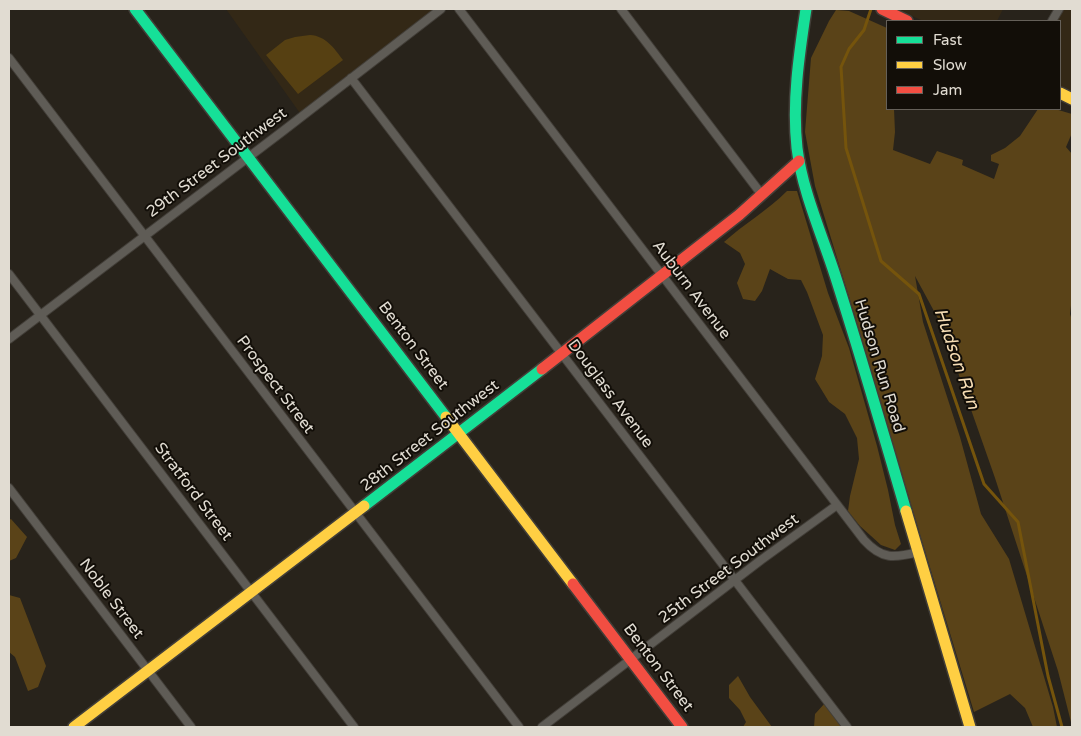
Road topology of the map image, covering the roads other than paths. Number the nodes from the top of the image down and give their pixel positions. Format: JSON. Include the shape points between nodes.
{"nodes":[{"id":1,"x":135,"y":9,"type":"edge"},
{"id":2,"x":441,"y":9,"type":"edge"},
{"id":3,"x":460,"y":9,"type":"edge"},
{"id":4,"x":621,"y":9,"type":"edge"},
{"id":5,"x":806,"y":9,"type":"edge"},
{"id":6,"x":883,"y":9,"type":"edge"},
{"id":7,"x":905,"y":20,"type":"edge"},
{"id":8,"x":9,"y":58,"type":"edge"},
{"id":9,"x":351,"y":78,"type":"junction"},
{"id":10,"x":248,"y":157,"type":"junction"},
{"id":11,"x":799,"y":161,"type":"junction"},
{"id":12,"x":762,"y":194,"type":"junction"},
{"id":13,"x":144,"y":236,"type":"junction"},
{"id":14,"x":9,"y":274,"type":"edge"},
{"id":15,"x":662,"y":276,"type":"junction"},
{"id":16,"x":40,"y":315,"type":"junction"},
{"id":17,"x":9,"y":339,"type":"edge"},
{"id":18,"x":562,"y":354,"type":"junction"},
{"id":19,"x":459,"y":434,"type":"junction"},
{"id":20,"x":9,"y":488,"type":"edge"},
{"id":21,"x":837,"y":505,"type":"junction"},
{"id":22,"x":356,"y":514,"type":"junction"},
{"id":23,"x":919,"y":552,"type":"junction"},
{"id":24,"x":735,"y":580,"type":"junction"},
{"id":25,"x":252,"y":593,"type":"junction"},
{"id":26,"x":631,"y":660,"type":"junction"},
{"id":27,"x":148,"y":671,"type":"junction"},
{"id":28,"x":74,"y":727,"type":"edge"},
{"id":29,"x":191,"y":727,"type":"edge"},
{"id":30,"x":354,"y":727,"type":"edge"},
{"id":31,"x":519,"y":727,"type":"edge"},
{"id":32,"x":542,"y":727,"type":"edge"},
{"id":33,"x":682,"y":727,"type":"edge"},
{"id":34,"x":847,"y":727,"type":"edge"},
{"id":35,"x":970,"y":727,"type":"edge"}],
"edges":[{"from":1,"to":10,"type":"street","name":"Benton Street"},
{"from":2,"to":9,"type":"street","name":"29th Street Southwest"},
{"from":3,"to":15,"type":"street","name":"Auburn Avenue"},
{"from":4,"to":12,"type":"street"},
{"from":5,"to":11,"type":"street","name":"Hudson Run Road","via":[[796,101]]},
{"from":6,"to":7,"type":"street"},
{"from":8,"to":13,"type":"street","name":"Prospect Street"},
{"from":9,"to":10,"type":"street","name":"29th Street Southwest"},
{"from":9,"to":18,"type":"street","name":"Douglass Avenue"},
{"from":10,"to":13,"type":"street","name":"29th Street Southwest"},
{"from":10,"to":19,"type":"street","name":"Benton Street"},
{"from":11,"to":12,"type":"street","name":"28th Street Southwest"},
{"from":11,"to":23,"type":"street","name":"Hudson Run Road"},
{"from":12,"to":15,"type":"street","name":"28th Street Southwest"},
{"from":13,"to":16,"type":"street","name":"29th Street Southwest"},
{"from":13,"to":22,"type":"street","name":"Prospect Street"},
{"from":14,"to":16,"type":"street","name":"Stratford Street"},
{"from":15,"to":18,"type":"street","name":"28th Street Southwest"},
{"from":15,"to":21,"type":"street","name":"Auburn Avenue"},
{"from":16,"to":17,"type":"street","name":"29th Street Southwest"},
{"from":16,"to":25,"type":"street","name":"Stratford Street"},
{"from":18,"to":19,"type":"street","name":"28th Street Southwest"},
{"from":18,"to":24,"type":"street","name":"Douglass Avenue"},
{"from":19,"to":22,"type":"street","name":"28th Street Southwest"},
{"from":19,"to":26,"type":"street","name":"Benton Street"},
{"from":20,"to":27,"type":"street","name":"Noble Street"},
{"from":21,"to":23,"type":"street","name":"Auburn Avenue","via":[[877,552],[892,557]]},
{"from":21,"to":24,"type":"street","name":"25th Street Southwest"},
{"from":22,"to":25,"type":"street","name":"28th Street Southwest"},
{"from":22,"to":31,"type":"street","name":"Prospect Street"},
{"from":23,"to":35,"type":"street","name":"Hudson Run Road"},
{"from":24,"to":26,"type":"street","name":"25th Street Southwest"},
{"from":24,"to":34,"type":"street","name":"Douglass Avenue"},
{"from":25,"to":27,"type":"street","name":"28th Street Southwest"},
{"from":25,"to":30,"type":"street","name":"Stratford Street"},
{"from":26,"to":32,"type":"street","name":"25th Street Southwest"},
{"from":26,"to":33,"type":"street","name":"Benton Street"},
{"from":27,"to":28,"type":"street","name":"28th Street Southwest"},
{"from":27,"to":29,"type":"street","name":"Noble Street"}]}
